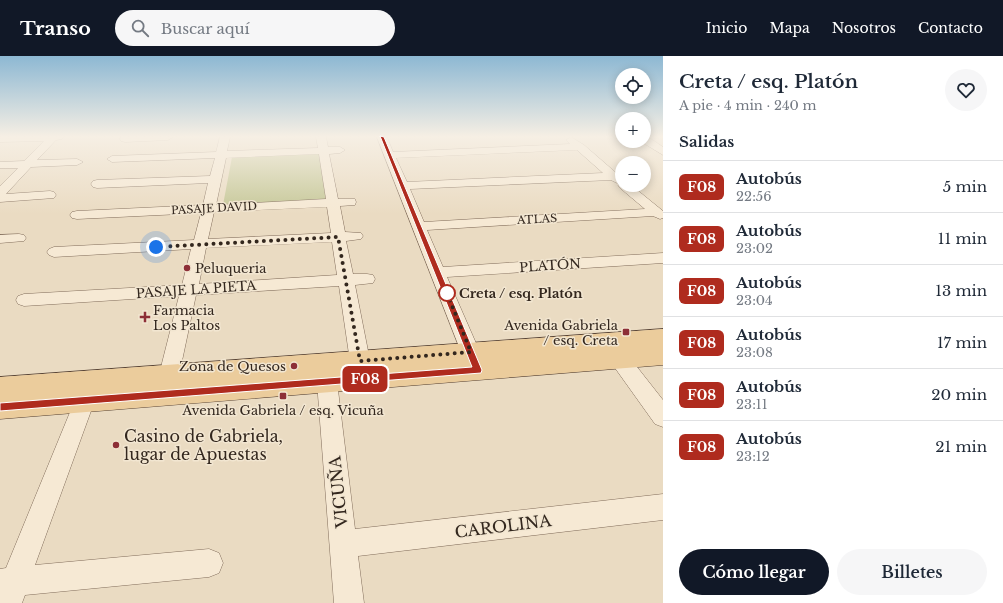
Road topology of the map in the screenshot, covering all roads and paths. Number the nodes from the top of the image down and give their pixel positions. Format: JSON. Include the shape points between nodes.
{"nodes":[{"id":1,"x":64,"y":163,"type":"edge"},
{"id":2,"x":218,"y":163,"type":"edge"},
{"id":3,"x":325,"y":163,"type":"edge"},
{"id":4,"x":392,"y":163,"type":"edge"},
{"id":5,"x":598,"y":163,"type":"edge"},
{"id":6,"x":27,"y":164,"type":"junction"},
{"id":7,"x":0,"y":165,"type":"edge"},
{"id":8,"x":615,"y":176,"type":"edge"},
{"id":9,"x":215,"y":179,"type":"junction"},
{"id":10,"x":615,"y":179,"type":"edge"},
{"id":11,"x":97,"y":184,"type":"dead end"},
{"id":12,"x":402,"y":186,"type":"junction"},
{"id":13,"x":632,"y":192,"type":"edge"},
{"id":14,"x":0,"y":193,"type":"edge"},
{"id":15,"x":50,"y":195,"type":"dead end"},
{"id":16,"x":0,"y":198,"type":"edge"},
{"id":17,"x":350,"y":202,"type":"dead end"},
{"id":18,"x":332,"y":203,"type":"junction"},
{"id":19,"x":208,"y":209,"type":"junction"},
{"id":20,"x":77,"y":215,"type":"dead end"},
{"id":21,"x":659,"y":215,"type":"edge"},
{"id":22,"x":419,"y":226,"type":"junction"},
{"id":23,"x":356,"y":236,"type":"dead end"},
{"id":24,"x":338,"y":237,"type":"junction"},
{"id":25,"x":19,"y":238,"type":"dead end"},
{"id":26,"x":0,"y":239,"type":"edge"},
{"id":27,"x":200,"y":244,"type":"junction"},
{"id":28,"x":54,"y":252,"type":"dead end"},
{"id":29,"x":663,"y":258,"type":"edge"},
{"id":30,"x":438,"y":272,"type":"junction"},
{"id":31,"x":367,"y":279,"type":"dead end"},
{"id":32,"x":346,"y":280,"type":"junction"},
{"id":33,"x":189,"y":290,"type":"junction"},
{"id":34,"x":24,"y":300,"type":"dead end"},
{"id":35,"x":663,"y":338,"type":"edge"},
{"id":36,"x":614,"y":351,"type":"junction"},
{"id":37,"x":663,"y":356,"type":"edge"},
{"id":38,"x":360,"y":361,"type":"junction"},
{"id":39,"x":475,"y":361,"type":"junction"},
{"id":40,"x":169,"y":375,"type":"junction"},
{"id":41,"x":327,"y":382,"type":"junction"},
{"id":42,"x":0,"y":388,"type":"edge"},
{"id":43,"x":84,"y":400,"type":"junction"},
{"id":44,"x":0,"y":407,"type":"edge"},
{"id":45,"x":663,"y":417,"type":"edge"},
{"id":46,"x":663,"y":507,"type":"edge"},
{"id":47,"x":343,"y":544,"type":"junction"},
{"id":48,"x":209,"y":563,"type":"dead end"},
{"id":49,"x":7,"y":589,"type":"edge"},
{"id":50,"x":349,"y":603,"type":"edge"}],
"edges":[{"from":1,"to":6,"type":"street"},
{"from":2,"to":9,"type":"street"},
{"from":3,"to":18,"type":"street"},
{"from":4,"to":12,"type":"street"},
{"from":5,"to":8,"type":"street"},
{"from":6,"to":7,"type":"street"},
{"from":6,"to":14,"type":"street"},
{"from":9,"to":11,"type":"street"},
{"from":9,"to":19,"type":"street"},
{"from":10,"to":12,"type":"street"},
{"from":12,"to":22,"type":"street"},
{"from":13,"to":21,"type":"street"},
{"from":15,"to":16,"type":"street"},
{"from":17,"to":18,"type":"street","name":"PASAJE DAVID"},
{"from":18,"to":19,"type":"street","name":"PASAJE DAVID"},
{"from":18,"to":24,"type":"street"},
{"from":19,"to":20,"type":"street","name":"PASAJE DAVID"},
{"from":19,"to":27,"type":"street"},
{"from":21,"to":22,"type":"street","name":"ATLAS"},
{"from":22,"to":30,"type":"street"},
{"from":23,"to":24,"type":"street"},
{"from":24,"to":27,"type":"street"},
{"from":24,"to":32,"type":"street"},
{"from":25,"to":26,"type":"street"},
{"from":27,"to":28,"type":"street"},
{"from":27,"to":33,"type":"street"},
{"from":29,"to":30,"type":"street","name":"PLATÓN"},
{"from":30,"to":39,"type":"street"},
{"from":31,"to":32,"type":"street","name":"PASAJE LA PIETA"},
{"from":32,"to":33,"type":"street","name":"PASAJE LA PIETA"},
{"from":32,"to":38,"type":"street"},
{"from":33,"to":34,"type":"street","name":"PASAJE LA PIETA"},
{"from":33,"to":40,"type":"street"},
{"from":35,"to":36,"type":"main road"},
{"from":36,"to":37,"type":"main road"},
{"from":36,"to":39,"type":"main road"},
{"from":36,"to":45,"type":"street"},
{"from":38,"to":39,"type":"main road"},
{"from":38,"to":40,"type":"main road"},
{"from":39,"to":41,"type":"main road"},
{"from":40,"to":42,"type":"main road"},
{"from":41,"to":43,"type":"main road"},
{"from":41,"to":47,"type":"street","name":"VICUÑA"},
{"from":43,"to":44,"type":"main road"},
{"from":43,"to":49,"type":"street"},
{"from":46,"to":47,"type":"street","name":"CAROLINA"},
{"from":47,"to":50,"type":"street","name":"VICUÑA"},
{"from":48,"to":49,"type":"street"}]}
